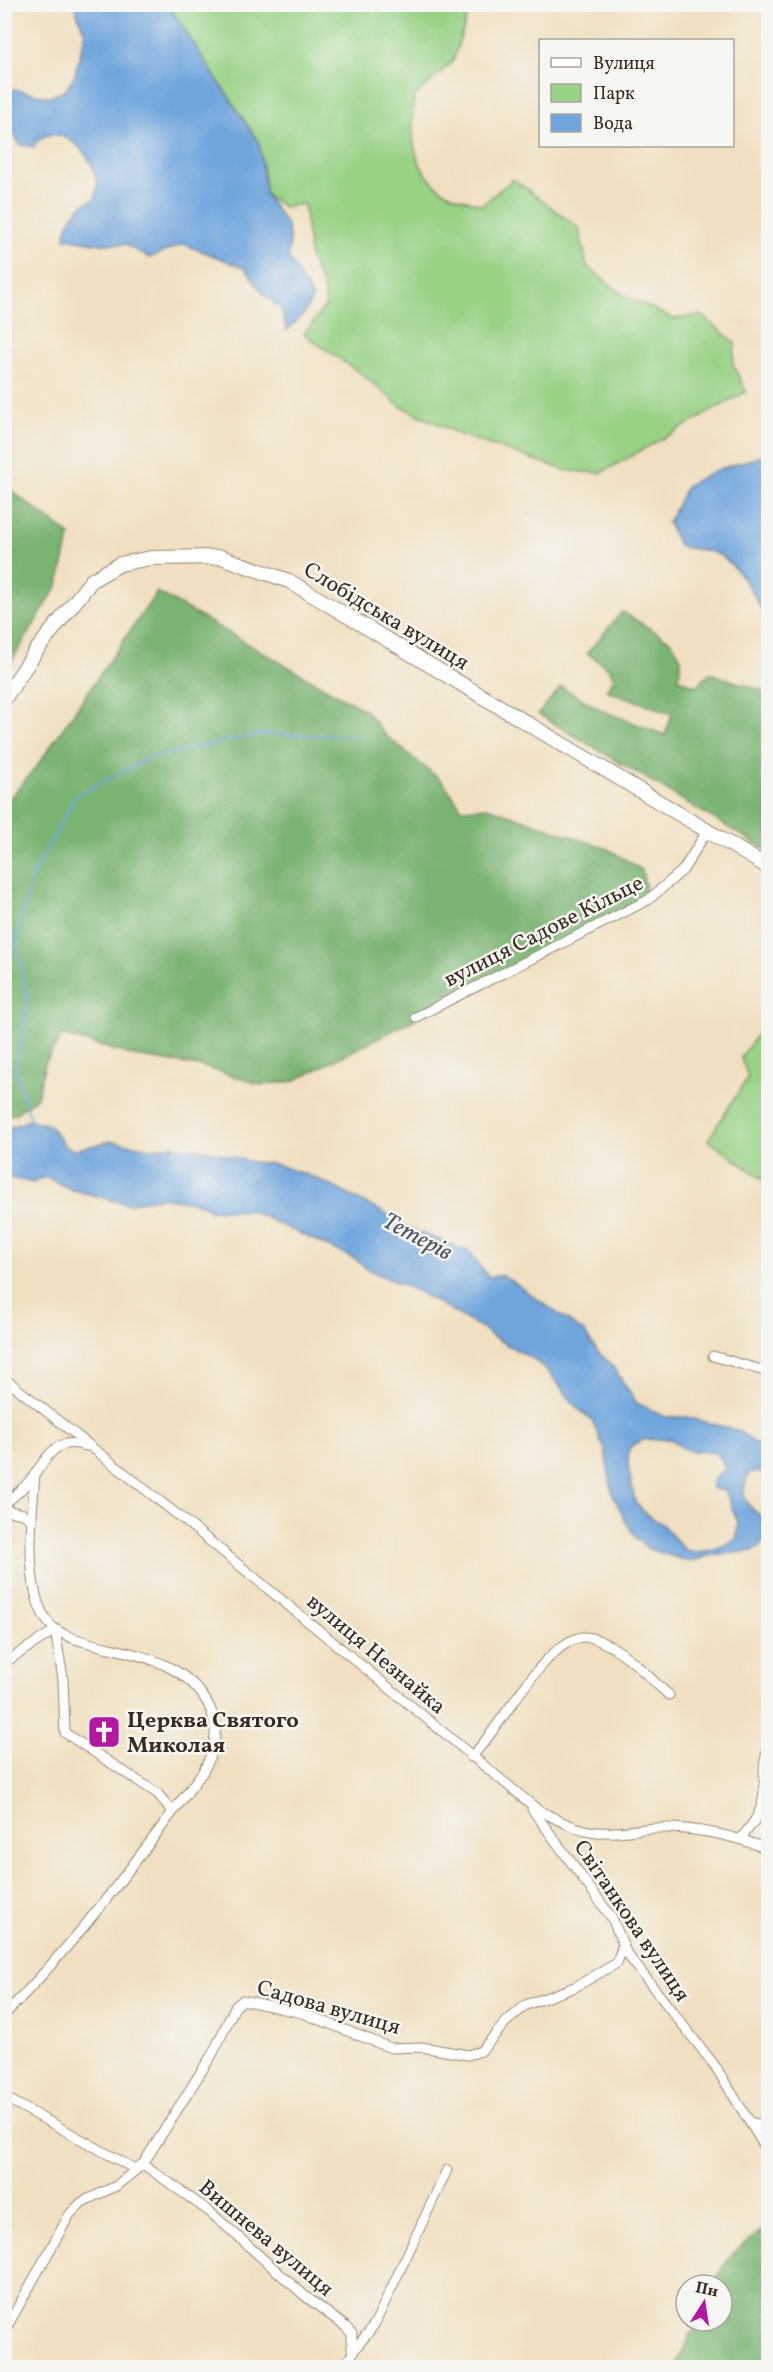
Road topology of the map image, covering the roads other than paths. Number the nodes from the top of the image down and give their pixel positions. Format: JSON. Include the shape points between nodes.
{"nodes":[{"id":1,"x":4,"y":699,"type":"edge"},
{"id":2,"x":707,"y":831,"type":"junction"},
{"id":3,"x":768,"y":867,"type":"edge"},
{"id":4,"x":416,"y":1017,"type":"dead end"},
{"id":5,"x":713,"y":1356,"type":"dead end"},
{"id":6,"x":768,"y":1372,"type":"edge"},
{"id":7,"x":4,"y":1378,"type":"edge"},
{"id":8,"x":91,"y":1448,"type":"junction"},
{"id":9,"x":34,"y":1474,"type":"junction"},
{"id":10,"x":4,"y":1504,"type":"edge"},
{"id":11,"x":4,"y":1510,"type":"edge"},
{"id":12,"x":32,"y":1520,"type":"junction"},
{"id":13,"x":55,"y":1630,"type":"junction"},
{"id":14,"x":4,"y":1663,"type":"edge"},
{"id":15,"x":669,"y":1695,"type":"dead end"},
{"id":16,"x":768,"y":1750,"type":"edge"},
{"id":17,"x":471,"y":1757,"type":"junction"},
{"id":18,"x":525,"y":1799,"type":"junction"},
{"id":19,"x":172,"y":1811,"type":"junction"},
{"id":20,"x":741,"y":1838,"type":"junction"},
{"id":21,"x":768,"y":1849,"type":"edge"},
{"id":22,"x":623,"y":1944,"type":"junction"},
{"id":23,"x":4,"y":2015,"type":"edge"},
{"id":24,"x":4,"y":2097,"type":"edge"},
{"id":25,"x":753,"y":2123,"type":"junction"},
{"id":26,"x":768,"y":2126,"type":"edge"},
{"id":27,"x":768,"y":2152,"type":"edge"},
{"id":28,"x":143,"y":2164,"type":"junction"},
{"id":29,"x":447,"y":2170,"type":"dead end"},
{"id":30,"x":4,"y":2332,"type":"edge"},
{"id":31,"x":352,"y":2349,"type":"junction"},
{"id":32,"x":346,"y":2367,"type":"edge"}],
"edges":[{"from":1,"to":2,"type":"street","name":"Слобідська вулиця","via":[[92,580],[120,564],[151,558],[221,557],[289,581]]},
{"from":2,"to":3,"type":"street","name":"Слобідська вулиця"},
{"from":2,"to":4,"type":"street","name":"вулиця Садове Кільце","via":[[682,870],[648,900]]},
{"from":5,"to":6,"type":"street"},
{"from":7,"to":8,"type":"street","name":"вулиця Незнайка"},
{"from":8,"to":9,"type":"street","via":[[59,1445]]},
{"from":8,"to":17,"type":"street","name":"вулиця Незнайка"},
{"from":9,"to":10,"type":"street"},
{"from":9,"to":12,"type":"street"},
{"from":11,"to":12,"type":"street"},
{"from":12,"to":13,"type":"street","via":[[38,1602]]},
{"from":13,"to":14,"type":"street"},
{"from":13,"to":19,"type":"street","via":[[63,1679],[65,1733],[158,1794]]},
{"from":13,"to":19,"type":"street","via":[[154,1659],[182,1675],[203,1695],[215,1727],[212,1756]]},
{"from":15,"to":17,"type":"street","via":[[614,1648],[580,1637],[562,1646],[547,1661]]},
{"from":16,"to":20,"type":"street","via":[[762,1806]]},
{"from":17,"to":18,"type":"street","name":"вулиця Незнайка"},
{"from":18,"to":20,"type":"street","name":"вулиця Незнайка","via":[[566,1824],[595,1832],[670,1829]]},
{"from":18,"to":22,"type":"street","name":"Світанкова вулиця","via":[[612,1918]]},
{"from":19,"to":23,"type":"street","via":[[85,1926]]},
{"from":20,"to":21,"type":"street","name":"вулиця Незнайка"},
{"from":22,"to":25,"type":"street","name":"Світанкова вулиця","via":[[653,1989],[716,2066]]},
{"from":22,"to":28,"type":"street","name":"Садова вулиця","via":[[617,1963],[582,1984],[526,2005],[481,2051],[468,2055],[422,2047],[391,2048],[309,2016],[243,2000]]},
{"from":24,"to":28,"type":"street","via":[[135,2169]]},
{"from":25,"to":26,"type":"street"},
{"from":25,"to":27,"type":"street","name":"Світанкова вулиця"},
{"from":28,"to":30,"type":"street","via":[[116,2186],[82,2202],[70,2214]]},
{"from":28,"to":31,"type":"street","name":"Вишнева вулиця","via":[[210,2212],[346,2327],[352,2334]]},
{"from":29,"to":31,"type":"street","via":[[376,2321]]},
{"from":31,"to":32,"type":"street"}]}
